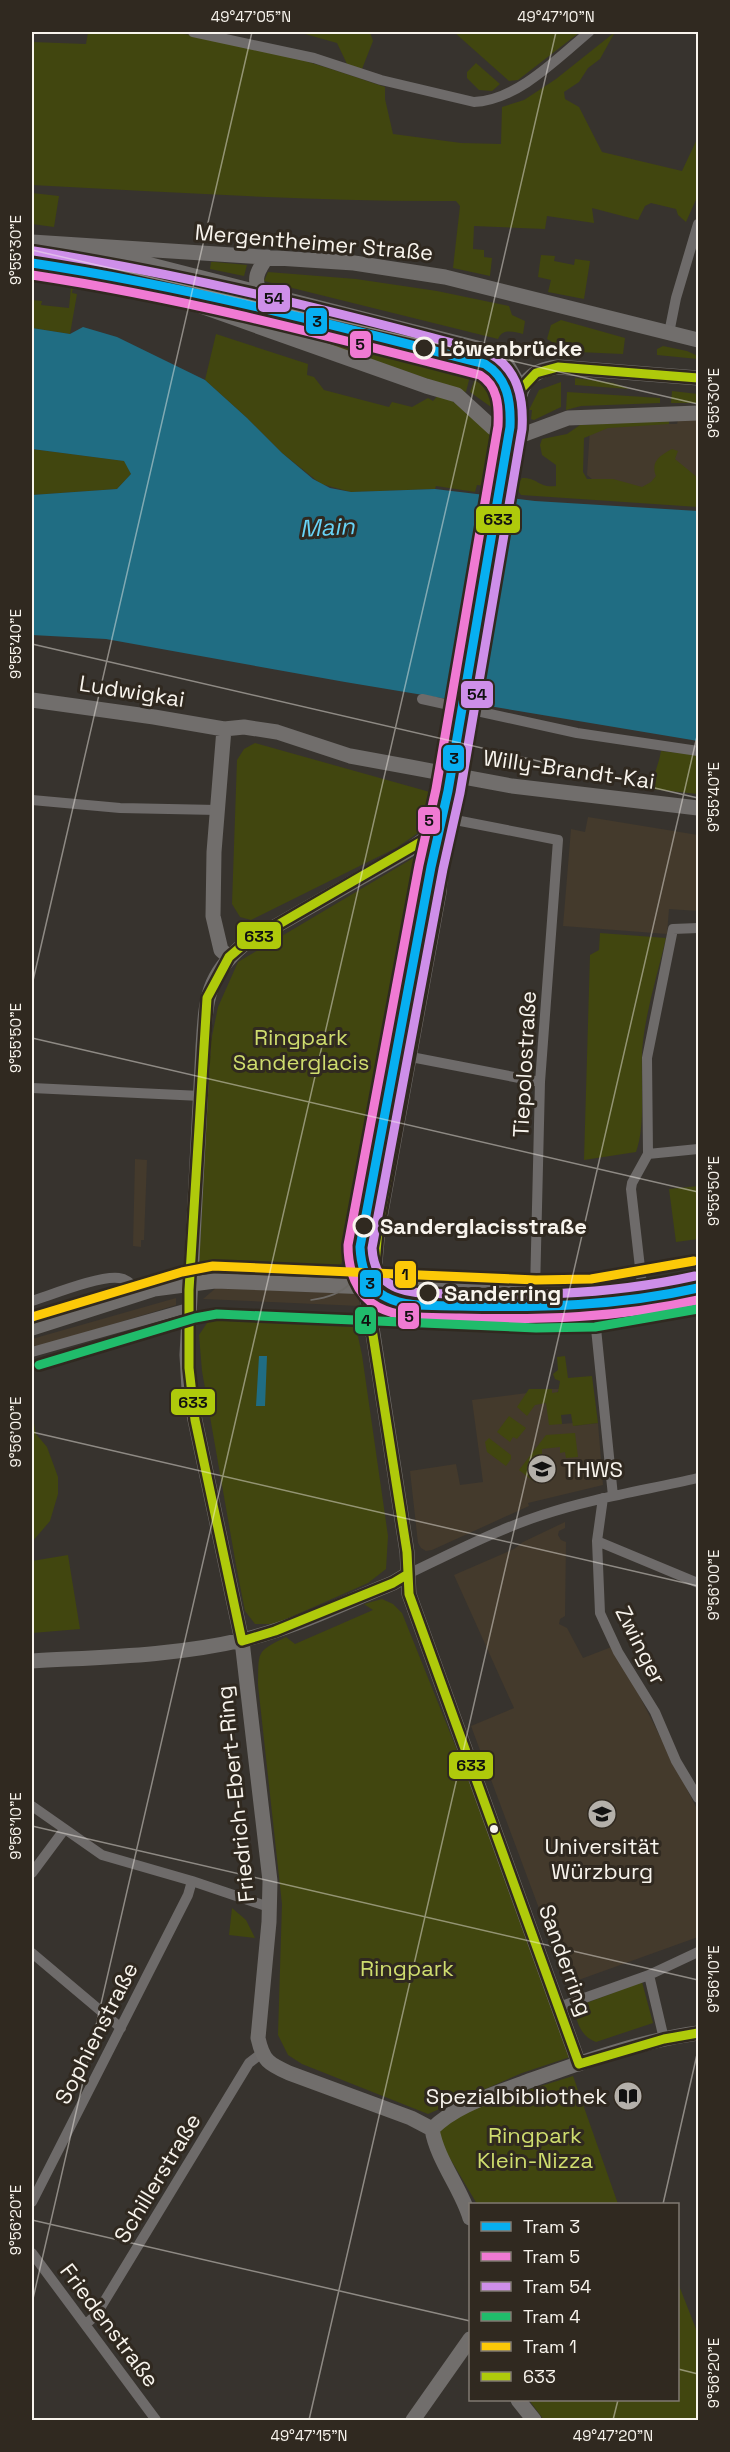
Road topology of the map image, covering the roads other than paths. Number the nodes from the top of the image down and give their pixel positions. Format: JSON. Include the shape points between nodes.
{"nodes":[{"id":1,"x":192,"y":32,"type":"edge"},
{"id":2,"x":589,"y":32,"type":"edge"},
{"id":3,"x":699,"y":224,"type":"edge"},
{"id":4,"x":32,"y":242,"type":"edge"},
{"id":5,"x":61,"y":245,"type":"junction"},
{"id":6,"x":207,"y":254,"type":"junction"},
{"id":7,"x":267,"y":258,"type":"junction"},
{"id":8,"x":178,"y":270,"type":"junction"},
{"id":9,"x":32,"y":274,"type":"edge"},
{"id":10,"x":165,"y":289,"type":"junction"},
{"id":11,"x":261,"y":294,"type":"junction"},
{"id":12,"x":669,"y":333,"type":"junction"},
{"id":13,"x":699,"y":340,"type":"edge"},
{"id":14,"x":699,"y":378,"type":"edge"},
{"id":15,"x":521,"y":389,"type":"junction"},
{"id":16,"x":699,"y":413,"type":"edge"},
{"id":17,"x":422,"y":699,"type":"dead end"},
{"id":18,"x":32,"y":700,"type":"edge"},
{"id":19,"x":224,"y":729,"type":"junction"},
{"id":20,"x":699,"y":751,"type":"edge"},
{"id":21,"x":32,"y":800,"type":"edge"},
{"id":22,"x":699,"y":808,"type":"edge"},
{"id":23,"x":217,"y":810,"type":"junction"},
{"id":24,"x":445,"y":818,"type":"junction"},
{"id":25,"x":431,"y":836,"type":"junction"},
{"id":26,"x":443,"y":856,"type":"junction"},
{"id":27,"x":699,"y":928,"type":"edge"},
{"id":28,"x":229,"y":957,"type":"junction"},
{"id":29,"x":411,"y":1057,"type":"junction"},
{"id":30,"x":540,"y":1082,"type":"junction"},
{"id":31,"x":32,"y":1088,"type":"edge"},
{"id":32,"x":201,"y":1096,"type":"junction"},
{"id":33,"x":699,"y":1149,"type":"edge"},
{"id":34,"x":648,"y":1154,"type":"junction"},
{"id":35,"x":699,"y":1275,"type":"edge"},
{"id":36,"x":189,"y":1285,"type":"junction"},
{"id":37,"x":642,"y":1285,"type":"junction"},
{"id":38,"x":370,"y":1287,"type":"junction"},
{"id":39,"x":592,"y":1289,"type":"junction"},
{"id":40,"x":535,"y":1291,"type":"junction"},
{"id":41,"x":142,"y":1293,"type":"junction"},
{"id":42,"x":32,"y":1301,"type":"edge"},
{"id":43,"x":188,"y":1308,"type":"junction"},
{"id":44,"x":32,"y":1328,"type":"edge"},
{"id":45,"x":32,"y":1352,"type":"edge"},
{"id":46,"x":699,"y":1478,"type":"edge"},
{"id":47,"x":608,"y":1497,"type":"junction"},
{"id":48,"x":597,"y":1540,"type":"junction"},
{"id":49,"x":408,"y":1574,"type":"junction"},
{"id":50,"x":699,"y":1583,"type":"edge"},
{"id":51,"x":242,"y":1641,"type":"junction"},
{"id":52,"x":32,"y":1661,"type":"edge"},
{"id":53,"x":699,"y":1798,"type":"edge"},
{"id":54,"x":32,"y":1806,"type":"edge"},
{"id":55,"x":64,"y":1830,"type":"junction"},
{"id":56,"x":32,"y":1873,"type":"edge"},
{"id":57,"x":192,"y":1881,"type":"junction"},
{"id":58,"x":269,"y":1907,"type":"junction"},
{"id":59,"x":699,"y":1952,"type":"edge"},
{"id":60,"x":32,"y":1953,"type":"edge"},
{"id":61,"x":649,"y":1975,"type":"junction"},
{"id":62,"x":558,"y":2007,"type":"junction"},
{"id":63,"x":121,"y":2028,"type":"junction"},
{"id":64,"x":699,"y":2033,"type":"edge"},
{"id":65,"x":664,"y":2039,"type":"junction"},
{"id":66,"x":262,"y":2054,"type":"junction"},
{"id":67,"x":579,"y":2064,"type":"junction"},
{"id":68,"x":432,"y":2129,"type":"junction"},
{"id":69,"x":32,"y":2202,"type":"edge"},
{"id":70,"x":469,"y":2213,"type":"edge"},
{"id":71,"x":32,"y":2253,"type":"edge"},
{"id":72,"x":86,"y":2324,"type":"junction"},
{"id":73,"x":469,"y":2342,"type":"edge"},
{"id":74,"x":519,"y":2401,"type":"edge"},
{"id":75,"x":156,"y":2421,"type":"edge"},
{"id":76,"x":413,"y":2421,"type":"edge"},
{"id":77,"x":534,"y":2421,"type":"edge"}],
"edges":[{"from":1,"to":2,"type":"street","via":[[314,58],[381,80],[474,102],[488,102],[513,90]]},
{"from":3,"to":12,"type":"street"},
{"from":4,"to":5,"type":"main road","name":"Mergentheimer Straße"},
{"from":5,"to":6,"type":"main road","name":"Mergentheimer Straße"},
{"from":5,"to":8,"type":"main road"},
{"from":5,"to":10,"type":"main road","name":"Mergentheimer Straße","via":[[131,271]]},
{"from":6,"to":7,"type":"main road","name":"Mergentheimer Straße"},
{"from":6,"to":8,"type":"main road"},
{"from":7,"to":11,"type":"main road","via":[[256,274]]},
{"from":7,"to":12,"type":"main road","name":"Mergentheimer Straße","via":[[354,263],[445,277]]},
{"from":8,"to":10,"type":"main road"},
{"from":8,"to":11,"type":"main road"},
{"from":9,"to":10,"type":"street","via":[[142,290]]},
{"from":10,"to":16,"type":"main road","name":"Mergentheimer Straße","via":[[195,304],[448,391],[493,428],[510,435],[522,435],[568,418]]},
{"from":11,"to":15,"type":"main road","via":[[481,349],[504,359]]},
{"from":12,"to":13,"type":"main road","name":"Mergentheimer Straße"},
{"from":14,"to":15,"type":"main road","via":[[558,367],[534,373]]},
{"from":15,"to":24,"type":"main road","name":"Sanderring","bridge":true},
{"from":17,"to":20,"type":"street","via":[[578,733]]},
{"from":18,"to":19,"type":"main road","name":"Ludwigkai"},
{"from":19,"to":22,"type":"main road","name":"Willy-Brandt-Kai","via":[[244,727],[277,732],[350,756],[512,786]]},
{"from":19,"to":23,"type":"main road"},
{"from":21,"to":23,"type":"street","via":[[120,808]]},
{"from":23,"to":28,"type":"main road","via":[[213,916],[221,950]]},
{"from":24,"to":25,"type":"main road"},
{"from":24,"to":26,"type":"main road","name":"Sanderring"},
{"from":24,"to":30,"type":"street","name":"Tiepolostraße","via":[[558,840]]},
{"from":25,"to":26,"type":"main road"},
{"from":25,"to":28,"type":"main road","via":[[243,945]]},
{"from":26,"to":29,"type":"main road","name":"Sanderring"},
{"from":27,"to":34,"type":"street","via":[[673,928],[647,1058]]},
{"from":28,"to":32,"type":"main road","via":[[207,998]]},
{"from":29,"to":30,"type":"street"},
{"from":29,"to":38,"type":"main road","name":"Sanderring"},
{"from":30,"to":40,"type":"street","name":"Tiepolostraße"},
{"from":31,"to":32,"type":"street"},
{"from":32,"to":36,"type":"main road"},
{"from":33,"to":34,"type":"street"},
{"from":34,"to":37,"type":"street","via":[[632,1183]]},
{"from":35,"to":37,"type":"street"},
{"from":36,"to":38,"type":"main road","via":[[215,1281]]},
{"from":36,"to":41,"type":"main road"},
{"from":36,"to":43,"type":"main road","name":"Friedrich-Ebert-Ring"},
{"from":37,"to":39,"type":"street"},
{"from":38,"to":40,"type":"street","via":[[405,1283]]},
{"from":38,"to":49,"type":"main road","name":"Sanderring","via":[[368,1302]]},
{"from":39,"to":40,"type":"street"},
{"from":39,"to":47,"type":"street","name":"Zwinger"},
{"from":41,"to":42,"type":"street","via":[[117,1277]]},
{"from":41,"to":44,"type":"main road"},
{"from":43,"to":45,"type":"street"},
{"from":43,"to":51,"type":"main road","name":"Friedrich-Ebert-Ring","via":[[189,1389]]},
{"from":46,"to":47,"type":"street"},
{"from":47,"to":48,"type":"street","name":"Zwinger"},
{"from":47,"to":49,"type":"street","via":[[509,1527]]},
{"from":48,"to":50,"type":"street"},
{"from":48,"to":53,"type":"street","name":"Zwinger","via":[[600,1613]]},
{"from":49,"to":51,"type":"main road","via":[[393,1584]]},
{"from":49,"to":62,"type":"main road","name":"Sanderring","via":[[410,1597]]},
{"from":51,"to":52,"type":"main road","via":[[127,1655]]},
{"from":51,"to":58,"type":"main road","name":"Friedrich-Ebert-Ring","via":[[270,1881]]},
{"from":54,"to":55,"type":"street"},
{"from":55,"to":56,"type":"street"},
{"from":55,"to":57,"type":"street","via":[[102,1854]]},
{"from":57,"to":58,"type":"street"},
{"from":57,"to":63,"type":"street","name":"Sophienstraße"},
{"from":58,"to":66,"type":"main road","name":"Friedrich-Ebert-Ring","via":[[258,2038]]},
{"from":59,"to":61,"type":"street"},
{"from":60,"to":63,"type":"street"},
{"from":61,"to":62,"type":"street"},
{"from":61,"to":65,"type":"street"},
{"from":62,"to":67,"type":"main road","name":"Sanderring"},
{"from":63,"to":69,"type":"street","name":"Sophienstraße"},
{"from":64,"to":65,"type":"main road"},
{"from":65,"to":67,"type":"main road"},
{"from":66,"to":68,"type":"main road","via":[[271,2065],[289,2073]]},
{"from":66,"to":72,"type":"street","name":"Schillerstraße","via":[[249,2063],[96,2315]]},
{"from":67,"to":68,"type":"main road","via":[[471,2103],[443,2118]]},
{"from":68,"to":70,"type":"main road","via":[[434,2142]]},
{"from":71,"to":72,"type":"street","name":"Friedenstraße"},
{"from":72,"to":75,"type":"street","name":"Friedenstraße"},
{"from":73,"to":76,"type":"main road"},
{"from":74,"to":77,"type":"main road"}]}
